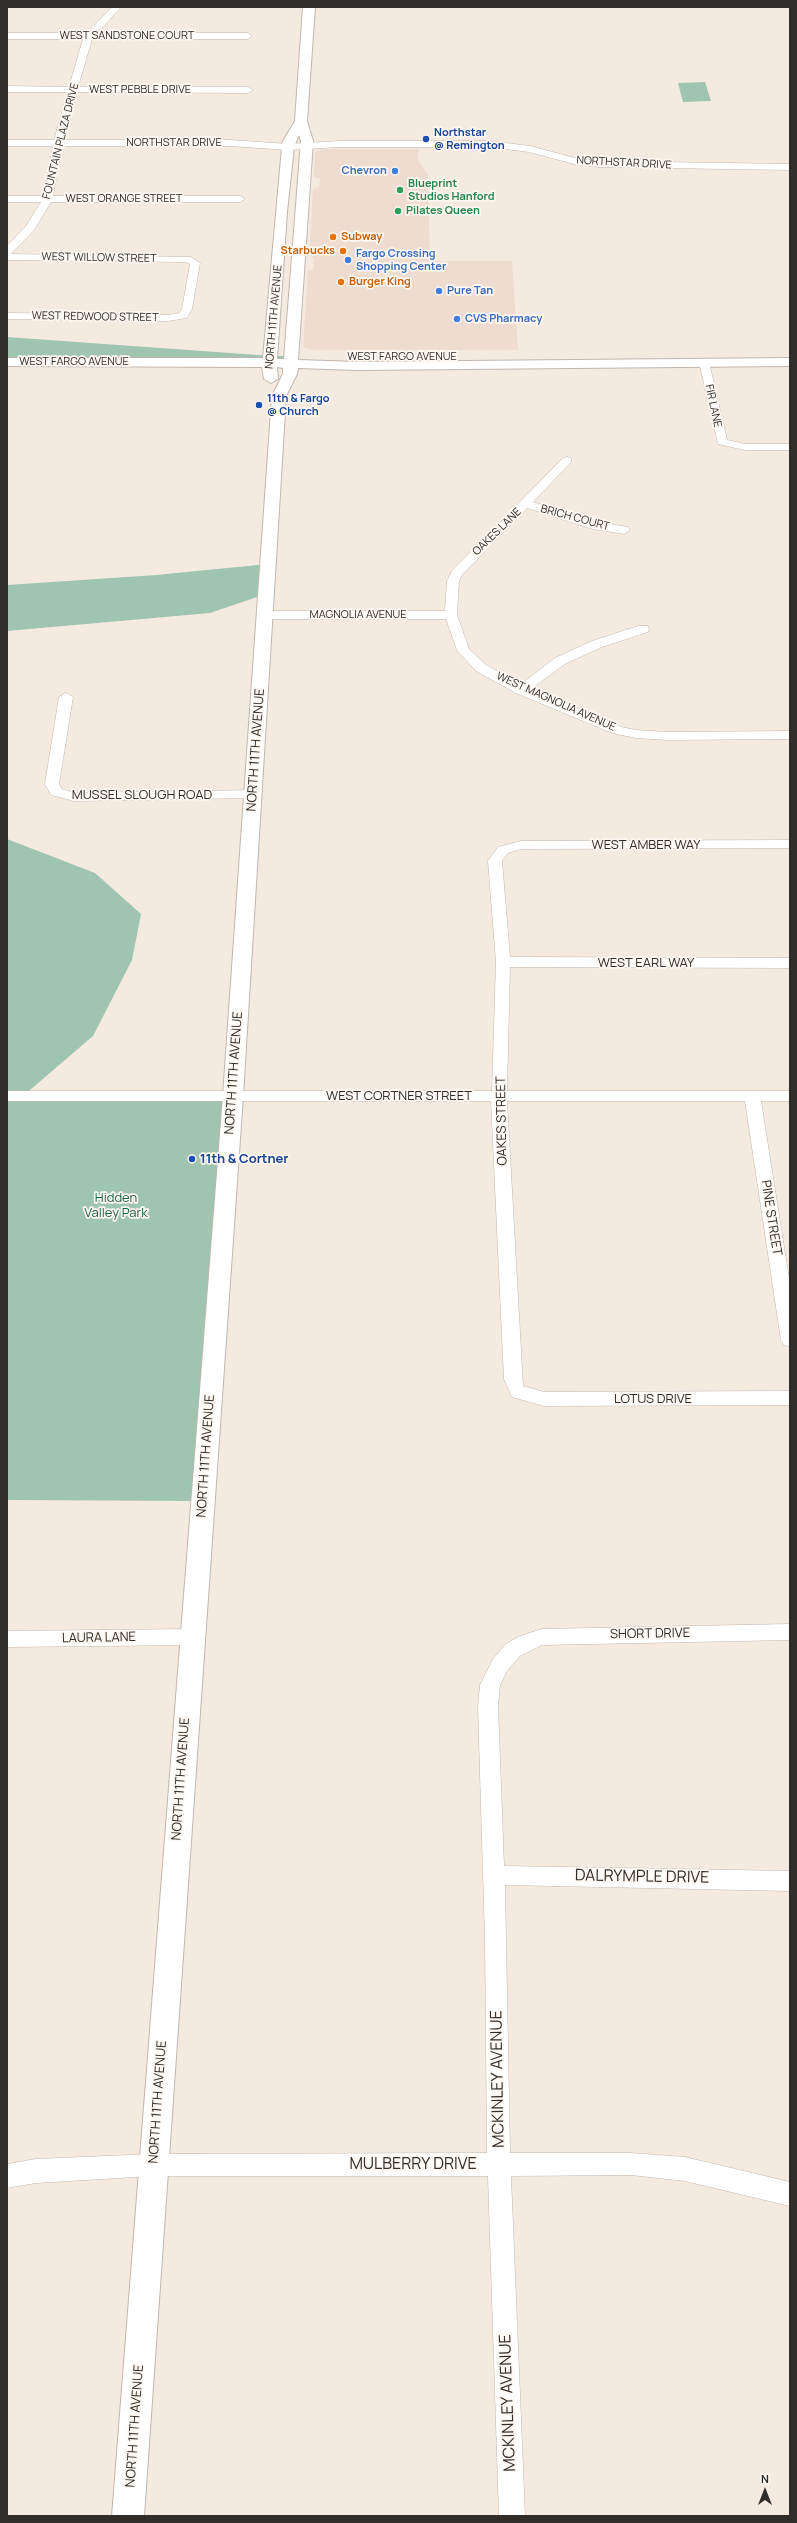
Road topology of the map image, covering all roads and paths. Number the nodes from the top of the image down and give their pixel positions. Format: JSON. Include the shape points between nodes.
{"nodes":[{"id":1,"x":118,"y":7,"type":"edge"},
{"id":2,"x":309,"y":7,"type":"edge"},
{"id":3,"x":7,"y":36,"type":"edge"},
{"id":4,"x":89,"y":36,"type":"junction"},
{"id":5,"x":248,"y":36,"type":"dead end"},
{"id":6,"x":7,"y":90,"type":"edge"},
{"id":7,"x":73,"y":90,"type":"junction"},
{"id":8,"x":248,"y":90,"type":"dead end"},
{"id":9,"x":301,"y":121,"type":"junction"},
{"id":10,"x":7,"y":143,"type":"edge"},
{"id":11,"x":58,"y":144,"type":"junction"},
{"id":12,"x":289,"y":144,"type":"junction"},
{"id":13,"x":307,"y":144,"type":"junction"},
{"id":14,"x":790,"y":167,"type":"edge"},
{"id":15,"x":7,"y":199,"type":"edge"},
{"id":16,"x":48,"y":199,"type":"junction"},
{"id":17,"x":240,"y":199,"type":"dead end"},
{"id":18,"x":281,"y":212,"type":"junction"},
{"id":19,"x":7,"y":252,"type":"edge"},
{"id":20,"x":7,"y":257,"type":"edge"},
{"id":21,"x":299,"y":264,"type":"junction"},
{"id":22,"x":7,"y":316,"type":"edge"},
{"id":23,"x":183,"y":316,"type":"joint"},
{"id":24,"x":271,"y":361,"type":"junction"},
{"id":25,"x":291,"y":361,"type":"junction"},
{"id":26,"x":7,"y":362,"type":"edge"},
{"id":27,"x":704,"y":362,"type":"junction"},
{"id":28,"x":790,"y":362,"type":"edge"},
{"id":29,"x":279,"y":396,"type":"junction"},
{"id":30,"x":790,"y":447,"type":"edge"},
{"id":31,"x":567,"y":460,"type":"dead end"},
{"id":32,"x":526,"y":504,"type":"junction"},
{"id":33,"x":624,"y":530,"type":"dead end"},
{"id":34,"x":265,"y":615,"type":"junction"},
{"id":35,"x":451,"y":615,"type":"junction"},
{"id":36,"x":643,"y":629,"type":"dead end"},
{"id":37,"x":521,"y":690,"type":"junction"},
{"id":38,"x":66,"y":697,"type":"dead end"},
{"id":39,"x":790,"y":735,"type":"edge"},
{"id":40,"x":254,"y":794,"type":"junction"},
{"id":41,"x":790,"y":844,"type":"edge"},
{"id":42,"x":503,"y":850,"type":"joint"},
{"id":43,"x":503,"y":962,"type":"junction"},
{"id":44,"x":790,"y":963,"type":"edge"},
{"id":45,"x":7,"y":1096,"type":"edge"},
{"id":46,"x":233,"y":1096,"type":"junction"},
{"id":47,"x":752,"y":1096,"type":"junction"},
{"id":48,"x":790,"y":1096,"type":"edge"},
{"id":49,"x":499,"y":1097,"type":"junction"},
{"id":50,"x":783,"y":1257,"type":"edge"},
{"id":51,"x":790,"y":1340,"type":"edge"},
{"id":52,"x":518,"y":1392,"type":"joint"},
{"id":53,"x":790,"y":1398,"type":"edge"},
{"id":54,"x":790,"y":1632,"type":"edge"},
{"id":55,"x":192,"y":1637,"type":"junction"},
{"id":56,"x":7,"y":1639,"type":"edge"},
{"id":57,"x":514,"y":1650,"type":"joint"},
{"id":58,"x":494,"y":1875,"type":"junction"},
{"id":59,"x":790,"y":1881,"type":"edge"},
{"id":60,"x":153,"y":2165,"type":"junction"},
{"id":61,"x":499,"y":2165,"type":"junction"},
{"id":62,"x":7,"y":2176,"type":"edge"},
{"id":63,"x":790,"y":2194,"type":"edge"},
{"id":64,"x":128,"y":2516,"type":"edge"},
{"id":65,"x":512,"y":2516,"type":"edge"}],
"edges":[{"from":1,"to":4,"type":"street","name":"FOUNTAIN PLAZA DRIVE"},
{"from":2,"to":9,"type":"main road","name":"NORTH 11TH AVENUE"},
{"from":3,"to":4,"type":"street","name":"WEST SANDSTONE COURT"},
{"from":4,"to":5,"type":"street","name":"WEST SANDSTONE COURT"},
{"from":4,"to":7,"type":"street","name":"FOUNTAIN PLAZA DRIVE"},
{"from":6,"to":7,"type":"street","name":"WEST PEBBLE DRIVE"},
{"from":7,"to":8,"type":"street","name":"WEST PEBBLE DRIVE"},
{"from":7,"to":11,"type":"street","name":"FOUNTAIN PLAZA DRIVE"},
{"from":9,"to":12,"type":"main road","name":"NORTH 11TH AVENUE"},
{"from":9,"to":13,"type":"main road","name":"NORTH 11TH AVENUE"},
{"from":10,"to":11,"type":"street","name":"NORTHSTAR DRIVE"},
{"from":11,"to":12,"type":"street","name":"NORTHSTAR DRIVE"},
{"from":11,"to":16,"type":"street","name":"FOUNTAIN PLAZA DRIVE"},
{"from":12,"to":13,"type":"street","name":"NORTHSTAR DRIVE"},
{"from":12,"to":18,"type":"main road","name":"NORTH 11TH AVENUE"},
{"from":13,"to":14,"type":"street","name":"NORTHSTAR DRIVE","via":[[490,144],[530,149],[574,161],[598,164]]},
{"from":13,"to":21,"type":"main road","name":"NORTH 11TH AVENUE"},
{"from":15,"to":16,"type":"street","name":"WEST ORANGE STREET"},
{"from":16,"to":17,"type":"street","name":"WEST ORANGE STREET"},
{"from":16,"to":19,"type":"street","name":"FOUNTAIN PLAZA DRIVE","via":[[30,228]]},
{"from":18,"to":21,"type":"main road","name":"NORTH 11TH AVENUE","via":[[288,221],[285,254]]},
{"from":18,"to":24,"type":"main road","name":"NORTH 11TH AVENUE"},
{"from":20,"to":23,"type":"street","name":"WEST WILLOW STREET","via":[[191,260],[195,263],[193,280]]},
{"from":21,"to":25,"type":"main road","name":"NORTH 11TH AVENUE"},
{"from":22,"to":23,"type":"street","name":"WEST REDWOOD STREET"},
{"from":24,"to":25,"type":"main road","name":"WEST FARGO AVENUE"},
{"from":24,"to":26,"type":"main road","name":"WEST FARGO AVENUE"},
{"from":24,"to":29,"type":"main road","name":"NORTH 11TH AVENUE","via":[[269,375]]},
{"from":25,"to":27,"type":"main road","name":"WEST FARGO AVENUE","via":[[512,366],[592,362]]},
{"from":25,"to":29,"type":"main road","name":"NORTH 11TH AVENUE","via":[[290,374]]},
{"from":27,"to":28,"type":"main road","name":"WEST FARGO AVENUE"},
{"from":27,"to":30,"type":"street","name":"FIR LANE","via":[[720,437],[728,446]]},
{"from":29,"to":34,"type":"main road","name":"NORTH 11TH AVENUE"},
{"from":31,"to":32,"type":"street","name":"OAKES LANE"},
{"from":32,"to":33,"type":"street","name":"BRICH COURT","via":[[593,525]]},
{"from":32,"to":35,"type":"street","name":"OAKES LANE","via":[[456,574],[453,581]]},
{"from":34,"to":35,"type":"street","name":"MAGNOLIA AVENUE"},
{"from":34,"to":40,"type":"main road","name":"NORTH 11TH AVENUE"},
{"from":35,"to":37,"type":"street","name":"WEST MAGNOLIA AVENUE","via":[[461,646],[471,659]]},
{"from":36,"to":37,"type":"street","via":[[597,644],[560,661]]},
{"from":37,"to":39,"type":"street","name":"WEST MAGNOLIA AVENUE","via":[[617,730],[636,734]]},
{"from":38,"to":40,"type":"street","name":"MUSSEL SLOUGH ROAD","via":[[52,784],[56,792],[74,797]]},
{"from":40,"to":46,"type":"main road","name":"NORTH 11TH AVENUE"},
{"from":41,"to":42,"type":"street","name":"WEST AMBER WAY","via":[[521,845]]},
{"from":42,"to":43,"type":"street","name":"OAKES STREET","via":[[496,862]]},
{"from":43,"to":44,"type":"street","name":"WEST EARL WAY"},
{"from":43,"to":49,"type":"street","name":"OAKES STREET"},
{"from":45,"to":46,"type":"street","name":"WEST CORTNER STREET"},
{"from":46,"to":49,"type":"street","name":"WEST CORTNER STREET"},
{"from":46,"to":55,"type":"main road","name":"NORTH 11TH AVENUE"},
{"from":47,"to":48,"type":"street","name":"WEST CORTNER STREET"},
{"from":47,"to":49,"type":"street","name":"WEST CORTNER STREET"},
{"from":47,"to":50,"type":"street","name":"PINE STREET"},
{"from":49,"to":52,"type":"street","name":"OAKES STREET","via":[[513,1379]]},
{"from":50,"to":51,"type":"street","name":"PINE STREET"},
{"from":52,"to":53,"type":"street","name":"LOTUS DRIVE","via":[[544,1399]]},
{"from":54,"to":57,"type":"street","name":"SHORT DRIVE","via":[[560,1635],[542,1637]]},
{"from":55,"to":56,"type":"street","name":"LAURA LANE"},
{"from":55,"to":60,"type":"main road","name":"NORTH 11TH AVENUE"},
{"from":57,"to":58,"type":"street","name":"MCKINLEY AVENUE","via":[[500,1665],[490,1685],[488,1706]]},
{"from":58,"to":59,"type":"street","name":"DALRYMPLE DRIVE"},
{"from":58,"to":61,"type":"street","name":"MCKINLEY AVENUE"},
{"from":60,"to":61,"type":"street","name":"MULBERRY DRIVE"},
{"from":60,"to":62,"type":"street","name":"MULBERRY DRIVE","via":[[36,2171]]},
{"from":60,"to":64,"type":"main road","name":"NORTH 11TH AVENUE"},
{"from":61,"to":63,"type":"street","name":"MULBERRY DRIVE","via":[[632,2164],[686,2169]]},
{"from":61,"to":65,"type":"street","name":"MCKINLEY AVENUE"}]}
